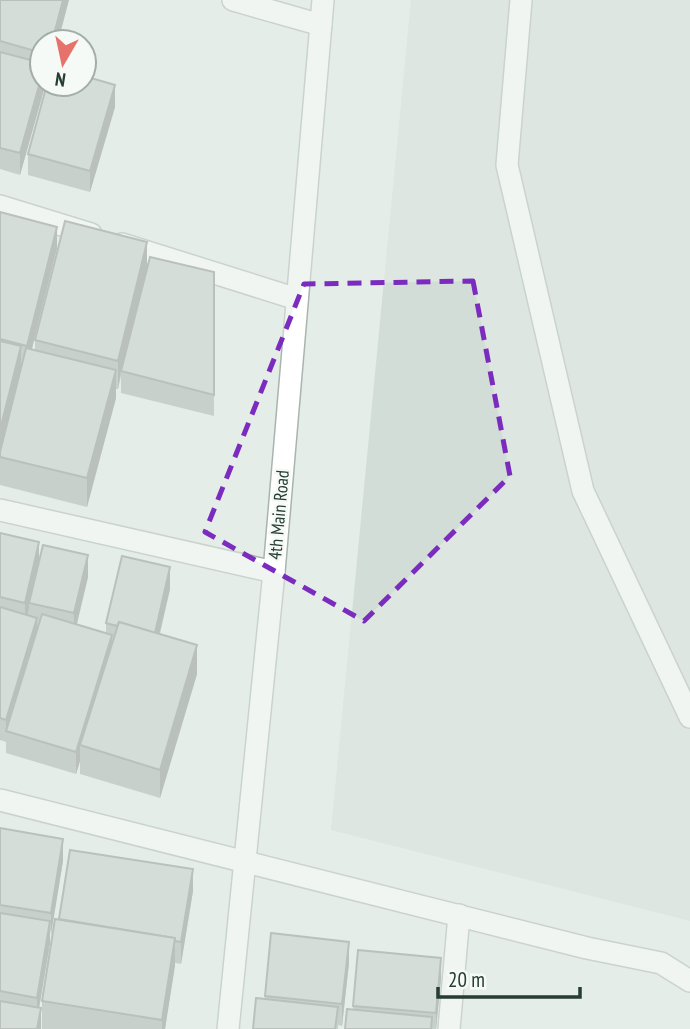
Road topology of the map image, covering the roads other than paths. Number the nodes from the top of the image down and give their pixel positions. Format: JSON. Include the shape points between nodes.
{"nodes":[{"id":1,"x":233,"y":0,"type":"edge"},
{"id":2,"x":323,"y":0,"type":"edge"},
{"id":3,"x":521,"y":0,"type":"edge"},
{"id":4,"x":321,"y":26,"type":"junction"},
{"id":5,"x":0,"y":206,"type":"edge"},
{"id":6,"x":296,"y":299,"type":"junction"},
{"id":7,"x":0,"y":510,"type":"edge"},
{"id":8,"x":274,"y":572,"type":"junction"},
{"id":9,"x":690,"y":717,"type":"edge"},
{"id":10,"x":0,"y":800,"type":"edge"},
{"id":11,"x":247,"y":862,"type":"junction"},
{"id":12,"x":459,"y":915,"type":"junction"},
{"id":13,"x":690,"y":981,"type":"edge"},
{"id":14,"x":228,"y":1029,"type":"edge"},
{"id":15,"x":449,"y":1029,"type":"edge"}],
"edges":[{"from":1,"to":4,"type":"street"},
{"from":2,"to":4,"type":"street","name":"4th Main Road"},
{"from":3,"to":9,"type":"street","via":[[507,165],[583,491]]},
{"from":4,"to":6,"type":"street","name":"4th Main Road"},
{"from":5,"to":6,"type":"street"},
{"from":6,"to":8,"type":"street","name":"4th Main Road"},
{"from":7,"to":8,"type":"street"},
{"from":8,"to":11,"type":"street","name":"4th Main Road"},
{"from":10,"to":11,"type":"street"},
{"from":11,"to":12,"type":"street"},
{"from":11,"to":14,"type":"street","name":"4th Main Road"},
{"from":12,"to":13,"type":"street","via":[[661,963]]},
{"from":12,"to":15,"type":"street"}]}
